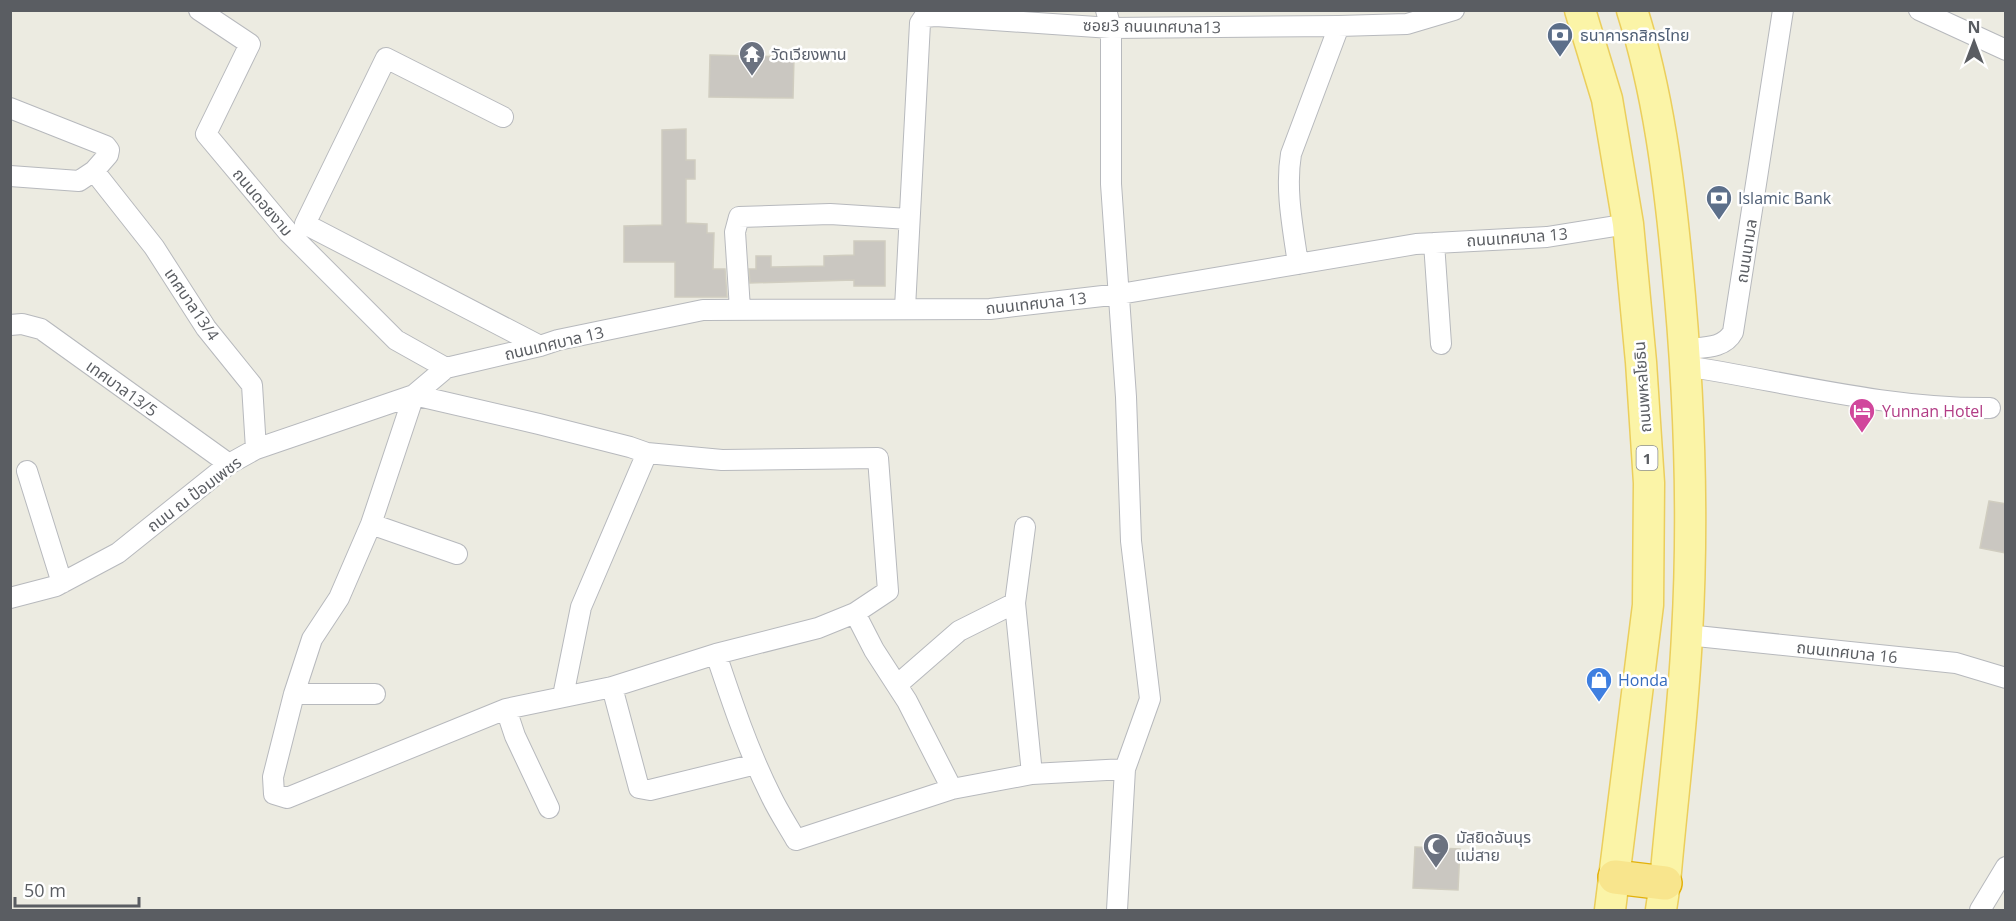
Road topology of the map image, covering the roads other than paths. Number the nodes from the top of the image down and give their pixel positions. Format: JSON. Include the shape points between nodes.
{"nodes":[{"id":1,"x":199,"y":10,"type":"edge"},
{"id":2,"x":1454,"y":10,"type":"edge"},
{"id":3,"x":1580,"y":10,"type":"edge"},
{"id":4,"x":1632,"y":10,"type":"edge"},
{"id":5,"x":1783,"y":10,"type":"edge"},
{"id":6,"x":1919,"y":10,"type":"edge"},
{"id":7,"x":1108,"y":19,"type":"edge"},
{"id":8,"x":1339,"y":26,"type":"junction"},
{"id":9,"x":2006,"y":50,"type":"edge"},
{"id":10,"x":10,"y":108,"type":"edge"},
{"id":11,"x":503,"y":117,"type":"dead end"},
{"id":12,"x":94,"y":171,"type":"junction"},
{"id":13,"x":10,"y":176,"type":"edge"},
{"id":14,"x":909,"y":219,"type":"junction"},
{"id":15,"x":1628,"y":224,"type":"junction"},
{"id":16,"x":1434,"y":243,"type":"junction"},
{"id":17,"x":1298,"y":264,"type":"junction"},
{"id":18,"x":1120,"y":294,"type":"junction"},
{"id":19,"x":905,"y":308,"type":"junction"},
{"id":20,"x":740,"y":309,"type":"junction"},
{"id":21,"x":10,"y":325,"type":"edge"},
{"id":22,"x":1441,"y":344,"type":"dead end"},
{"id":23,"x":540,"y":346,"type":"junction"},
{"id":24,"x":1686,"y":358,"type":"junction"},
{"id":25,"x":446,"y":368,"type":"junction"},
{"id":26,"x":414,"y":395,"type":"junction"},
{"id":27,"x":1990,"y":408,"type":"dead end"},
{"id":28,"x":256,"y":449,"type":"junction"},
{"id":29,"x":647,"y":453,"type":"junction"},
{"id":30,"x":229,"y":464,"type":"junction"},
{"id":31,"x":27,"y":471,"type":"dead end"},
{"id":32,"x":371,"y":524,"type":"junction"},
{"id":33,"x":1025,"y":527,"type":"dead end"},
{"id":34,"x":458,"y":554,"type":"dead end"},
{"id":35,"x":62,"y":583,"type":"junction"},
{"id":36,"x":10,"y":598,"type":"edge"},
{"id":37,"x":1015,"y":603,"type":"junction"},
{"id":38,"x":855,"y":613,"type":"junction"},
{"id":39,"x":1688,"y":635,"type":"junction"},
{"id":40,"x":716,"y":654,"type":"junction"},
{"id":41,"x":2006,"y":678,"type":"edge"},
{"id":42,"x":897,"y":685,"type":"junction"},
{"id":43,"x":612,"y":687,"type":"junction"},
{"id":44,"x":294,"y":694,"type":"junction"},
{"id":45,"x":375,"y":694,"type":"dead end"},
{"id":46,"x":563,"y":696,"type":"junction"},
{"id":47,"x":506,"y":709,"type":"junction"},
{"id":48,"x":756,"y":764,"type":"junction"},
{"id":49,"x":1125,"y":769,"type":"junction"},
{"id":50,"x":1032,"y":774,"type":"junction"},
{"id":51,"x":952,"y":789,"type":"junction"},
{"id":52,"x":549,"y":808,"type":"dead end"},
{"id":53,"x":2006,"y":867,"type":"edge"},
{"id":54,"x":1615,"y":877,"type":"junction"},
{"id":55,"x":1663,"y":897,"type":"edge"},
{"id":56,"x":1117,"y":910,"type":"edge"},
{"id":57,"x":1610,"y":910,"type":"edge"},
{"id":58,"x":1980,"y":910,"type":"edge"}],
"edges":[{"from":1,"to":25,"type":"street","name":"ถนนดอยงาม","via":[[250,44],[206,134],[288,232],[396,340]]},
{"from":2,"to":8,"type":"street","name":"ซอย3 ถนนเทศบาล13","via":[[1407,24]]},
{"from":3,"to":15,"type":"main road","name":"ถนนพหลโยธิน","number":"1","via":[[1607,99]]},
{"from":4,"to":24,"type":"main road","via":[[1665,161]]},
{"from":5,"to":24,"type":"street","name":"ถนนนามล","via":[[1733,332],[1728,341]]},
{"from":6,"to":9,"type":"street"},
{"from":7,"to":8,"type":"street","name":"ซอย3 ถนนเทศบาล13"},
{"from":7,"to":14,"type":"street","name":"ซอย3 ถนนเทศบาล13","via":[[924,17],[920,23]]},
{"from":7,"to":18,"type":"street","via":[[1111,184]]},
{"from":8,"to":17,"type":"street","via":[[1288,169]]},
{"from":10,"to":12,"type":"street","via":[[106,146],[108,155]]},
{"from":11,"to":23,"type":"street","via":[[386,58],[305,224]]},
{"from":12,"to":13,"type":"street","via":[[79,181]]},
{"from":12,"to":28,"type":"street","name":"เทศบาล13/4","via":[[154,247],[206,328],[252,385]]},
{"from":14,"to":19,"type":"street","name":"ซอย3 ถนนเทศบาล13"},
{"from":14,"to":20,"type":"street","via":[[830,214],[739,217],[735,232]]},
{"from":15,"to":16,"type":"street","name":"ถนนเทศบาล 13","via":[[1547,237]]},
{"from":15,"to":54,"type":"main road","name":"ถนนพหลโยธิน","number":"1","via":[[1648,483],[1648,605]]},
{"from":16,"to":17,"type":"street","name":"ถนนเทศบาล 13"},
{"from":16,"to":22,"type":"street"},
{"from":17,"to":18,"type":"street","name":"ถนนเทศบาล 13"},
{"from":18,"to":19,"type":"street","name":"ถนนเทศบาล 13","via":[[990,309]]},
{"from":18,"to":49,"type":"street","via":[[1131,541],[1150,699]]},
{"from":19,"to":20,"type":"street","name":"ถนนเทศบาล 13"},
{"from":20,"to":23,"type":"street","name":"ถนนเทศบาล 13","via":[[703,310]]},
{"from":21,"to":30,"type":"street","name":"เทศบาล13/5","via":[[41,329]]},
{"from":23,"to":25,"type":"street","name":"ถนนเทศบาล 13"},
{"from":24,"to":27,"type":"street","via":[[1884,402]]},
{"from":24,"to":39,"type":"main road","via":[[1690,479]]},
{"from":25,"to":26,"type":"street","name":"ถนน ณ ป้อมเพชร"},
{"from":26,"to":28,"type":"street","name":"ถนน ณ ป้อมเพชร"},
{"from":26,"to":29,"type":"street"},
{"from":26,"to":32,"type":"street"},
{"from":28,"to":30,"type":"street","name":"ถนน ณ ป้อมเพชร"},
{"from":29,"to":38,"type":"street","via":[[722,460],[878,458],[888,591]]},
{"from":29,"to":46,"type":"street","via":[[580,607]]},
{"from":30,"to":35,"type":"street","name":"ถนน ณ ป้อมเพชร","via":[[118,553]]},
{"from":31,"to":35,"type":"street"},
{"from":32,"to":34,"type":"street"},
{"from":32,"to":44,"type":"street","via":[[339,597],[312,639]]},
{"from":33,"to":37,"type":"street"},
{"from":35,"to":36,"type":"street","name":"ถนน ณ ป้อมเพชร"},
{"from":37,"to":42,"type":"street","via":[[959,631]]},
{"from":37,"to":50,"type":"street"},
{"from":38,"to":40,"type":"street","via":[[818,628]]},
{"from":38,"to":42,"type":"street"},
{"from":39,"to":41,"type":"street","name":"ถนนเทศบาล 16","via":[[1956,663]]},
{"from":39,"to":55,"type":"main road"},
{"from":40,"to":43,"type":"street"},
{"from":40,"to":48,"type":"street"},
{"from":42,"to":51,"type":"street"},
{"from":43,"to":46,"type":"street"},
{"from":43,"to":48,"type":"street","via":[[639,788],[650,790]]},
{"from":44,"to":45,"type":"street"},
{"from":44,"to":47,"type":"street","via":[[273,777],[274,794],[287,798]]},
{"from":46,"to":47,"type":"street"},
{"from":47,"to":52,"type":"street"},
{"from":48,"to":51,"type":"street","via":[[796,840]]},
{"from":49,"to":50,"type":"street"},
{"from":49,"to":56,"type":"street"},
{"from":50,"to":51,"type":"street"},
{"from":53,"to":58,"type":"street"},
{"from":54,"to":55,"type":"highway"},
{"from":54,"to":57,"type":"main road","name":"ถนนพหลโยธิน","number":"1"}]}
